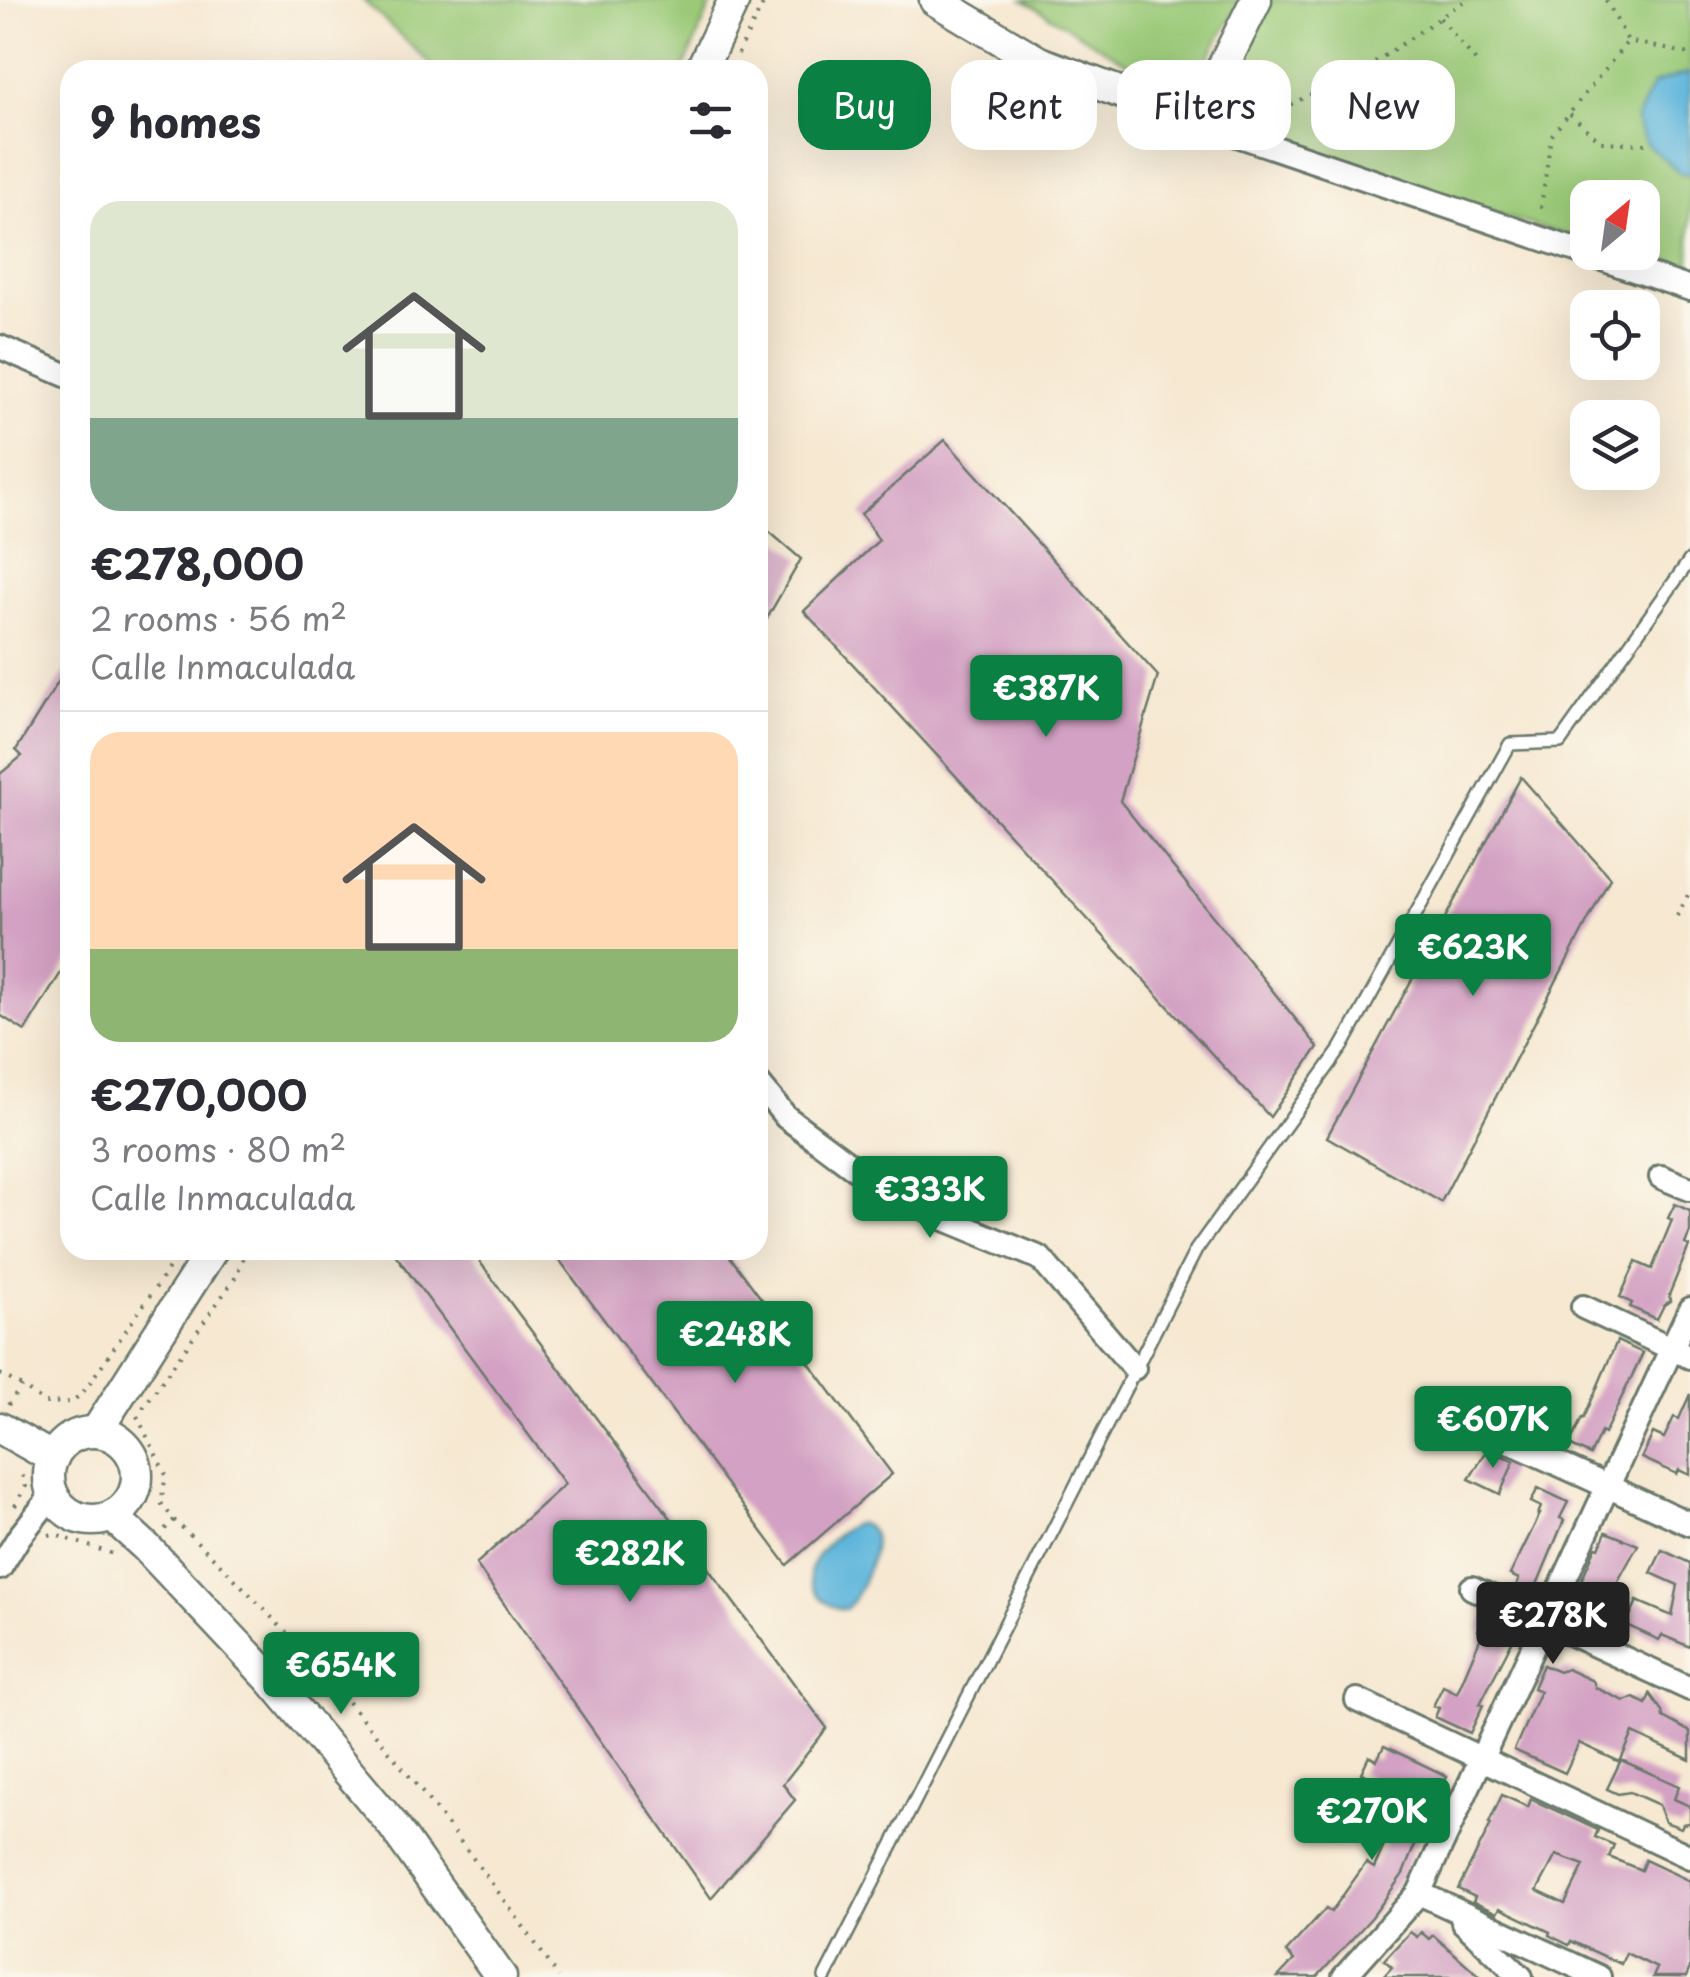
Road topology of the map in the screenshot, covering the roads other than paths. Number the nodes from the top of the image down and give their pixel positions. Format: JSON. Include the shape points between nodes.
{"nodes":[{"id":1,"x":734,"y":0,"type":"edge"},
{"id":2,"x":935,"y":0,"type":"edge"},
{"id":3,"x":1256,"y":0,"type":"edge"},
{"id":4,"x":706,"y":60,"type":"edge"},
{"id":5,"x":1226,"y":60,"type":"edge"},
{"id":6,"x":1117,"y":91,"type":"edge"},
{"id":7,"x":1281,"y":150,"type":"edge"},
{"id":8,"x":1690,"y":289,"type":"edge"},
{"id":9,"x":0,"y":348,"type":"edge"},
{"id":10,"x":60,"y":374,"type":"edge"},
{"id":11,"x":1690,"y":560,"type":"edge"},
{"id":12,"x":768,"y":1095,"type":"edge"},
{"id":13,"x":1661,"y":1176,"type":"dead end"},
{"id":14,"x":1690,"y":1189,"type":"edge"},
{"id":15,"x":206,"y":1260,"type":"edge"},
{"id":16,"x":1583,"y":1307,"type":"dead end"},
{"id":17,"x":1690,"y":1309,"type":"edge"},
{"id":18,"x":1681,"y":1352,"type":"edge"},
{"id":19,"x":1134,"y":1368,"type":"junction"},
{"id":20,"x":0,"y":1428,"type":"edge"},
{"id":21,"x":96,"y":1432,"type":"junction"},
{"id":22,"x":1497,"y":1436,"type":"dead end"},
{"id":23,"x":52,"y":1458,"type":"junction"},
{"id":24,"x":1608,"y":1486,"type":"junction"},
{"id":25,"x":53,"y":1494,"type":"junction"},
{"id":26,"x":112,"y":1516,"type":"junction"},
{"id":27,"x":1690,"y":1524,"type":"edge"},
{"id":28,"x":0,"y":1568,"type":"edge"},
{"id":29,"x":1472,"y":1588,"type":"dead end"},
{"id":30,"x":1544,"y":1622,"type":"junction"},
{"id":31,"x":1690,"y":1689,"type":"edge"},
{"id":32,"x":1358,"y":1700,"type":"dead end"},
{"id":33,"x":1481,"y":1759,"type":"junction"},
{"id":34,"x":1690,"y":1857,"type":"edge"},
{"id":35,"x":1419,"y":1893,"type":"junction"},
{"id":36,"x":1449,"y":1909,"type":"junction"},
{"id":37,"x":501,"y":1977,"type":"edge"},
{"id":38,"x":825,"y":1977,"type":"edge"},
{"id":39,"x":1344,"y":1977,"type":"edge"},
{"id":40,"x":1521,"y":1977,"type":"edge"},
{"id":41,"x":1599,"y":1977,"type":"edge"}],
"edges":[{"from":1,"to":4,"type":"street"},
{"from":2,"to":6,"type":"street","via":[[1040,62]]},
{"from":3,"to":5,"type":"street"},
{"from":7,"to":8,"type":"street"},
{"from":9,"to":10,"type":"street"},
{"from":11,"to":19,"type":"lane","via":[[1560,742],[1510,744],[1342,1047],[1196,1250]]},
{"from":12,"to":19,"type":"street","via":[[862,1173],[945,1220],[1040,1258]]},
{"from":13,"to":14,"type":"street"},
{"from":15,"to":21,"type":"street"},
{"from":16,"to":18,"type":"street"},
{"from":17,"to":18,"type":"street"},
{"from":18,"to":24,"type":"street"},
{"from":19,"to":38,"type":"lane"},
{"from":20,"to":23,"type":"street"},
{"from":21,"to":23,"type":"street","via":[[66,1441]]},
{"from":21,"to":26,"type":"street","via":[[115,1437],[137,1468],[136,1487]]},
{"from":22,"to":24,"type":"street"},
{"from":23,"to":25,"type":"street"},
{"from":24,"to":27,"type":"street"},
{"from":24,"to":30,"type":"street"},
{"from":25,"to":26,"type":"street","via":[[78,1518]]},
{"from":25,"to":28,"type":"street"},
{"from":26,"to":37,"type":"street","via":[[272,1682],[392,1824]]},
{"from":29,"to":30,"type":"street"},
{"from":30,"to":31,"type":"street"},
{"from":30,"to":33,"type":"street"},
{"from":32,"to":33,"type":"street"},
{"from":33,"to":34,"type":"street"},
{"from":33,"to":35,"type":"street"},
{"from":35,"to":36,"type":"street"},
{"from":35,"to":39,"type":"street"},
{"from":36,"to":40,"type":"street"},
{"from":36,"to":41,"type":"street"}]}
